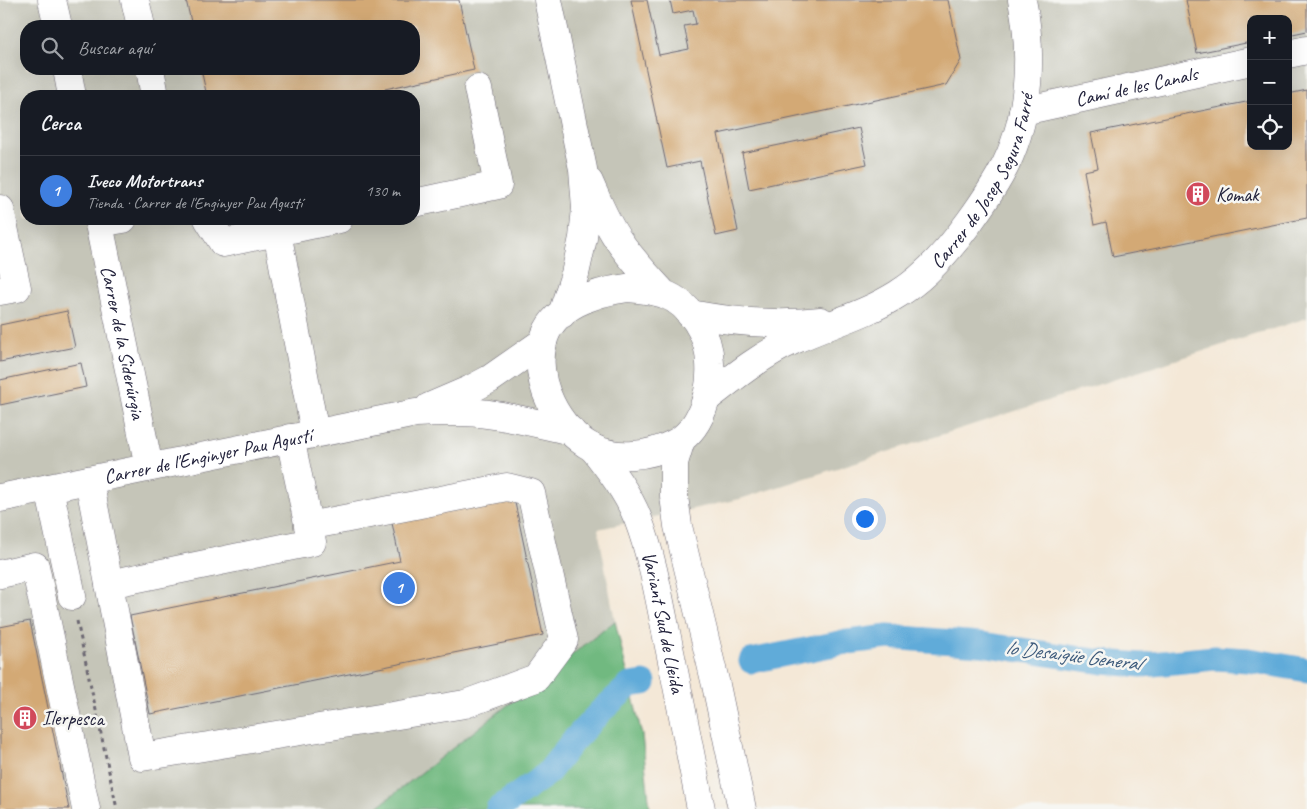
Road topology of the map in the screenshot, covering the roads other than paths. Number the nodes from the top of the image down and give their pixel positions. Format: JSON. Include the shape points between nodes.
{"nodes":[{"id":1,"x":52,"y":0,"type":"edge"},
{"id":2,"x":135,"y":0,"type":"edge"},
{"id":3,"x":548,"y":0,"type":"edge"},
{"id":4,"x":1022,"y":0,"type":"edge"},
{"id":5,"x":57,"y":20,"type":"edge"},
{"id":6,"x":140,"y":20,"type":"edge"},
{"id":7,"x":1307,"y":50,"type":"edge"},
{"id":8,"x":1292,"y":53,"type":"edge"},
{"id":9,"x":1247,"y":63,"type":"edge"},
{"id":10,"x":68,"y":75,"type":"edge"},
{"id":11,"x":151,"y":75,"type":"edge"},
{"id":12,"x":478,"y":89,"type":"dead end"},
{"id":13,"x":71,"y":90,"type":"edge"},
{"id":14,"x":154,"y":90,"type":"edge"},
{"id":15,"x":1023,"y":111,"type":"junction"},
{"id":16,"x":583,"y":169,"type":"junction"},
{"id":17,"x":420,"y":202,"type":"edge"},
{"id":18,"x":0,"y":209,"type":"edge"},
{"id":19,"x":108,"y":225,"type":"edge"},
{"id":20,"x":212,"y":225,"type":"edge"},
{"id":21,"x":310,"y":225,"type":"edge"},
{"id":22,"x":277,"y":232,"type":"junction"},
{"id":23,"x":0,"y":291,"type":"edge"},
{"id":24,"x":664,"y":294,"type":"junction"},
{"id":25,"x":562,"y":314,"type":"junction"},
{"id":26,"x":690,"y":314,"type":"junction"},
{"id":27,"x":855,"y":317,"type":"junction"},
{"id":28,"x":543,"y":342,"type":"junction"},
{"id":29,"x":706,"y":399,"type":"junction"},
{"id":30,"x":416,"y":412,"type":"junction"},
{"id":31,"x":571,"y":432,"type":"junction"},
{"id":32,"x":302,"y":436,"type":"junction"},
{"id":33,"x":681,"y":440,"type":"junction"},
{"id":34,"x":593,"y":448,"type":"junction"},
{"id":35,"x":149,"y":467,"type":"junction"},
{"id":36,"x":88,"y":480,"type":"junction"},
{"id":37,"x":49,"y":488,"type":"junction"},
{"id":38,"x":0,"y":498,"type":"edge"},
{"id":39,"x":308,"y":526,"type":"junction"},
{"id":40,"x":0,"y":574,"type":"edge"},
{"id":41,"x":109,"y":584,"type":"junction"},
{"id":42,"x":40,"y":588,"type":"junction"},
{"id":43,"x":716,"y":686,"type":"junction"},
{"id":44,"x":678,"y":694,"type":"junction"},
{"id":45,"x":86,"y":809,"type":"edge"},
{"id":46,"x":684,"y":809,"type":"edge"},
{"id":47,"x":701,"y":809,"type":"edge"},
{"id":48,"x":742,"y":809,"type":"edge"},
{"id":49,"x":757,"y":809,"type":"edge"}],
"edges":[{"from":1,"to":5,"type":"main road"},
{"from":2,"to":6,"type":"main road"},
{"from":3,"to":16,"type":"main road"},
{"from":4,"to":15,"type":"main road","name":"Carrer de Josep Segura Farré","via":[[1029,58]]},
{"from":7,"to":8,"type":"main road"},
{"from":9,"to":15,"type":"main road","name":"Camí de les Canals"},
{"from":10,"to":13,"type":"main road"},
{"from":11,"to":14,"type":"main road"},
{"from":12,"to":17,"type":"main road","via":[[498,186]]},
{"from":15,"to":27,"type":"main road","name":"Carrer de Josep Segura Farré","via":[[1007,161],[996,183],[962,233],[931,268],[899,294]]},
{"from":16,"to":24,"type":"main road","via":[[618,240]]},
{"from":16,"to":25,"type":"main road","via":[[586,208],[583,238]]},
{"from":18,"to":23,"type":"main road","via":[[17,288]]},
{"from":19,"to":35,"type":"main road","name":"Carrer de la Siderúrgia"},
{"from":20,"to":22,"type":"main road","via":[[223,243]]},
{"from":21,"to":22,"type":"main road"},
{"from":22,"to":32,"type":"main road"},
{"from":24,"to":25,"type":"main road","via":[[627,288],[606,291],[582,299]]},
{"from":24,"to":26,"type":"main road"},
{"from":25,"to":28,"type":"main road"},
{"from":26,"to":27,"type":"main road","name":"Carrer de Josep Segura Farré","via":[[768,324]]},
{"from":26,"to":29,"type":"main road","via":[[701,328],[708,346],[710,381]]},
{"from":27,"to":29,"type":"main road","name":"Carrer de Josep Segura Farré","via":[[794,340],[756,360]]},
{"from":28,"to":30,"type":"main road","name":"Carrer de l'Enginyer Pau Agustí","via":[[477,386]]},
{"from":28,"to":31,"type":"main road","via":[[542,380],[548,398]]},
{"from":29,"to":33,"type":"main road","via":[[690,431]]},
{"from":30,"to":31,"type":"main road","name":"Carrer de l'Enginyer Pau Agustí","via":[[480,413],[527,420]]},
{"from":30,"to":32,"type":"main road","name":"Carrer de l'Enginyer Pau Agustí"},
{"from":31,"to":34,"type":"main road"},
{"from":32,"to":35,"type":"main road","name":"Carrer de l'Enginyer Pau Agustí"},
{"from":32,"to":39,"type":"main road"},
{"from":33,"to":34,"type":"main road","via":[[660,450],[635,455],[612,454]]},
{"from":33,"to":43,"type":"main road","name":"Variant Sud de Lleida","via":[[674,463],[678,526]]},
{"from":34,"to":44,"type":"main road","name":"Variant Sud de Lleida","via":[[614,474],[637,517],[658,593]]},
{"from":35,"to":36,"type":"main road","name":"Carrer de l'Enginyer Pau Agustí"},
{"from":36,"to":37,"type":"main road","name":"Carrer de l'Enginyer Pau Agustí"},
{"from":36,"to":41,"type":"main road"},
{"from":37,"to":38,"type":"main road","name":"Carrer de l'Enginyer Pau Agustí"},
{"from":37,"to":42,"type":"main road","via":[[70,589]]},
{"from":39,"to":41,"type":"main road","via":[[312,542]]},
{"from":39,"to":41,"type":"main road","via":[[507,487],[531,493],[564,640],[536,678],[465,704],[142,757]]},
{"from":40,"to":42,"type":"main road","via":[[35,566]]},
{"from":42,"to":45,"type":"main road"},
{"from":43,"to":48,"type":"main road","name":"Variant Sud de Lleida"},
{"from":43,"to":49,"type":"main road"},
{"from":44,"to":46,"type":"main road","via":[[679,763]]},
{"from":44,"to":47,"type":"main road","name":"Variant Sud de Lleida"}]}
